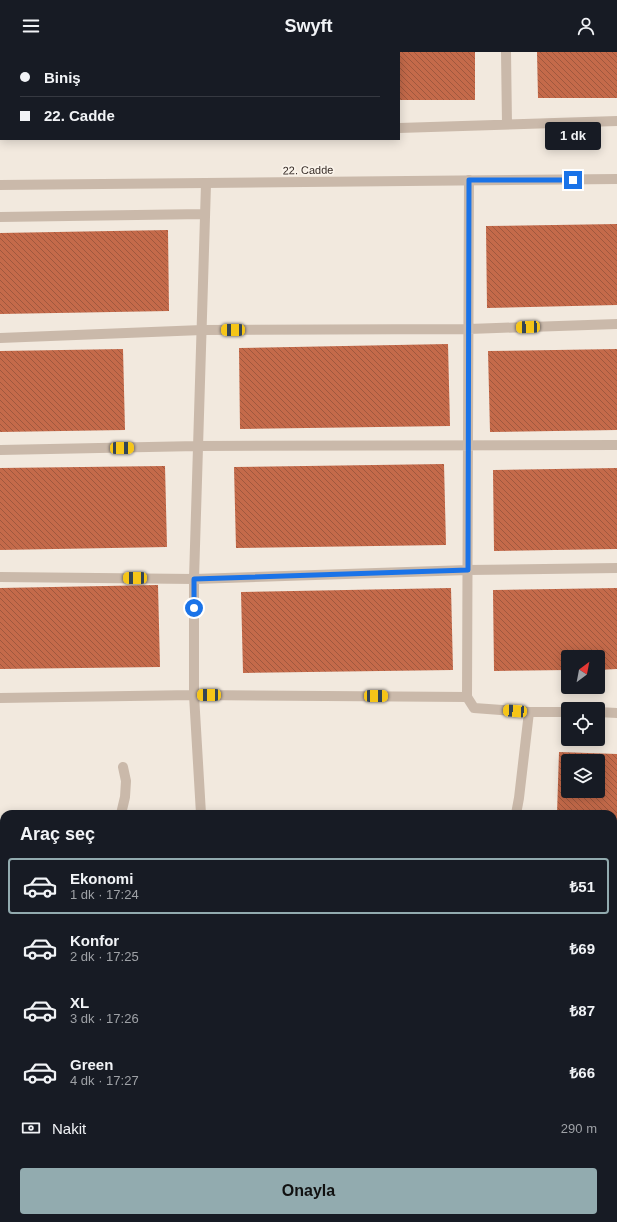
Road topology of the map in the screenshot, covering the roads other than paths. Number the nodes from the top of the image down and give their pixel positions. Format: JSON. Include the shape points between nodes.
{"nodes":[{"id":1,"x":506,"y":52,"type":"edge"},
{"id":2,"x":617,"y":121,"type":"edge"},
{"id":3,"x":507,"y":124,"type":"junction"},
{"id":4,"x":400,"y":128,"type":"edge"},
{"id":5,"x":617,"y":179,"type":"edge"},
{"id":6,"x":469,"y":180,"type":"junction"},
{"id":7,"x":206,"y":184,"type":"junction"},
{"id":8,"x":0,"y":185,"type":"edge"},
{"id":9,"x":205,"y":214,"type":"junction"},
{"id":10,"x":0,"y":217,"type":"edge"},
{"id":11,"x":617,"y":324,"type":"edge"},
{"id":12,"x":469,"y":329,"type":"junction"},
{"id":13,"x":202,"y":330,"type":"junction"},
{"id":14,"x":0,"y":338,"type":"edge"},
{"id":15,"x":617,"y":445,"type":"edge"},
{"id":16,"x":198,"y":446,"type":"junction"},
{"id":17,"x":468,"y":446,"type":"junction"},
{"id":18,"x":0,"y":450,"type":"edge"},
{"id":19,"x":617,"y":568,"type":"edge"},
{"id":20,"x":468,"y":570,"type":"junction"},
{"id":21,"x":0,"y":577,"type":"edge"},
{"id":22,"x":194,"y":579,"type":"junction"},
{"id":23,"x":194,"y":695,"type":"junction"},
{"id":24,"x":467,"y":697,"type":"junction"},
{"id":25,"x":0,"y":698,"type":"edge"},
{"id":26,"x":529,"y":712,"type":"junction"},
{"id":27,"x":561,"y":712,"type":"edge"},
{"id":28,"x":605,"y":712,"type":"edge"},
{"id":29,"x":617,"y":713,"type":"edge"},
{"id":30,"x":123,"y":767,"type":"dead end"},
{"id":31,"x":122,"y":810,"type":"edge"},
{"id":32,"x":201,"y":810,"type":"edge"},
{"id":33,"x":517,"y":810,"type":"edge"}],
"edges":[{"from":1,"to":3,"type":"street"},
{"from":2,"to":3,"type":"street"},
{"from":3,"to":4,"type":"street"},
{"from":5,"to":6,"type":"street","name":"22. Cadde"},
{"from":6,"to":7,"type":"street","name":"22. Cadde"},
{"from":6,"to":12,"type":"street"},
{"from":7,"to":8,"type":"street","name":"22. Cadde"},
{"from":7,"to":9,"type":"street"},
{"from":9,"to":10,"type":"street"},
{"from":9,"to":13,"type":"street"},
{"from":11,"to":12,"type":"street"},
{"from":12,"to":13,"type":"street"},
{"from":12,"to":17,"type":"street"},
{"from":13,"to":14,"type":"street"},
{"from":13,"to":16,"type":"street"},
{"from":15,"to":17,"type":"street"},
{"from":16,"to":17,"type":"street"},
{"from":16,"to":18,"type":"street"},
{"from":16,"to":22,"type":"street"},
{"from":17,"to":20,"type":"street"},
{"from":19,"to":20,"type":"street"},
{"from":20,"to":22,"type":"street"},
{"from":20,"to":24,"type":"street"},
{"from":21,"to":22,"type":"street"},
{"from":22,"to":23,"type":"street"},
{"from":23,"to":24,"type":"street"},
{"from":23,"to":25,"type":"street"},
{"from":23,"to":32,"type":"street"},
{"from":24,"to":26,"type":"street","via":[[474,708]]},
{"from":26,"to":27,"type":"street"},
{"from":26,"to":33,"type":"street"},
{"from":28,"to":29,"type":"street"},
{"from":30,"to":31,"type":"street","via":[[126,781]]}]}
